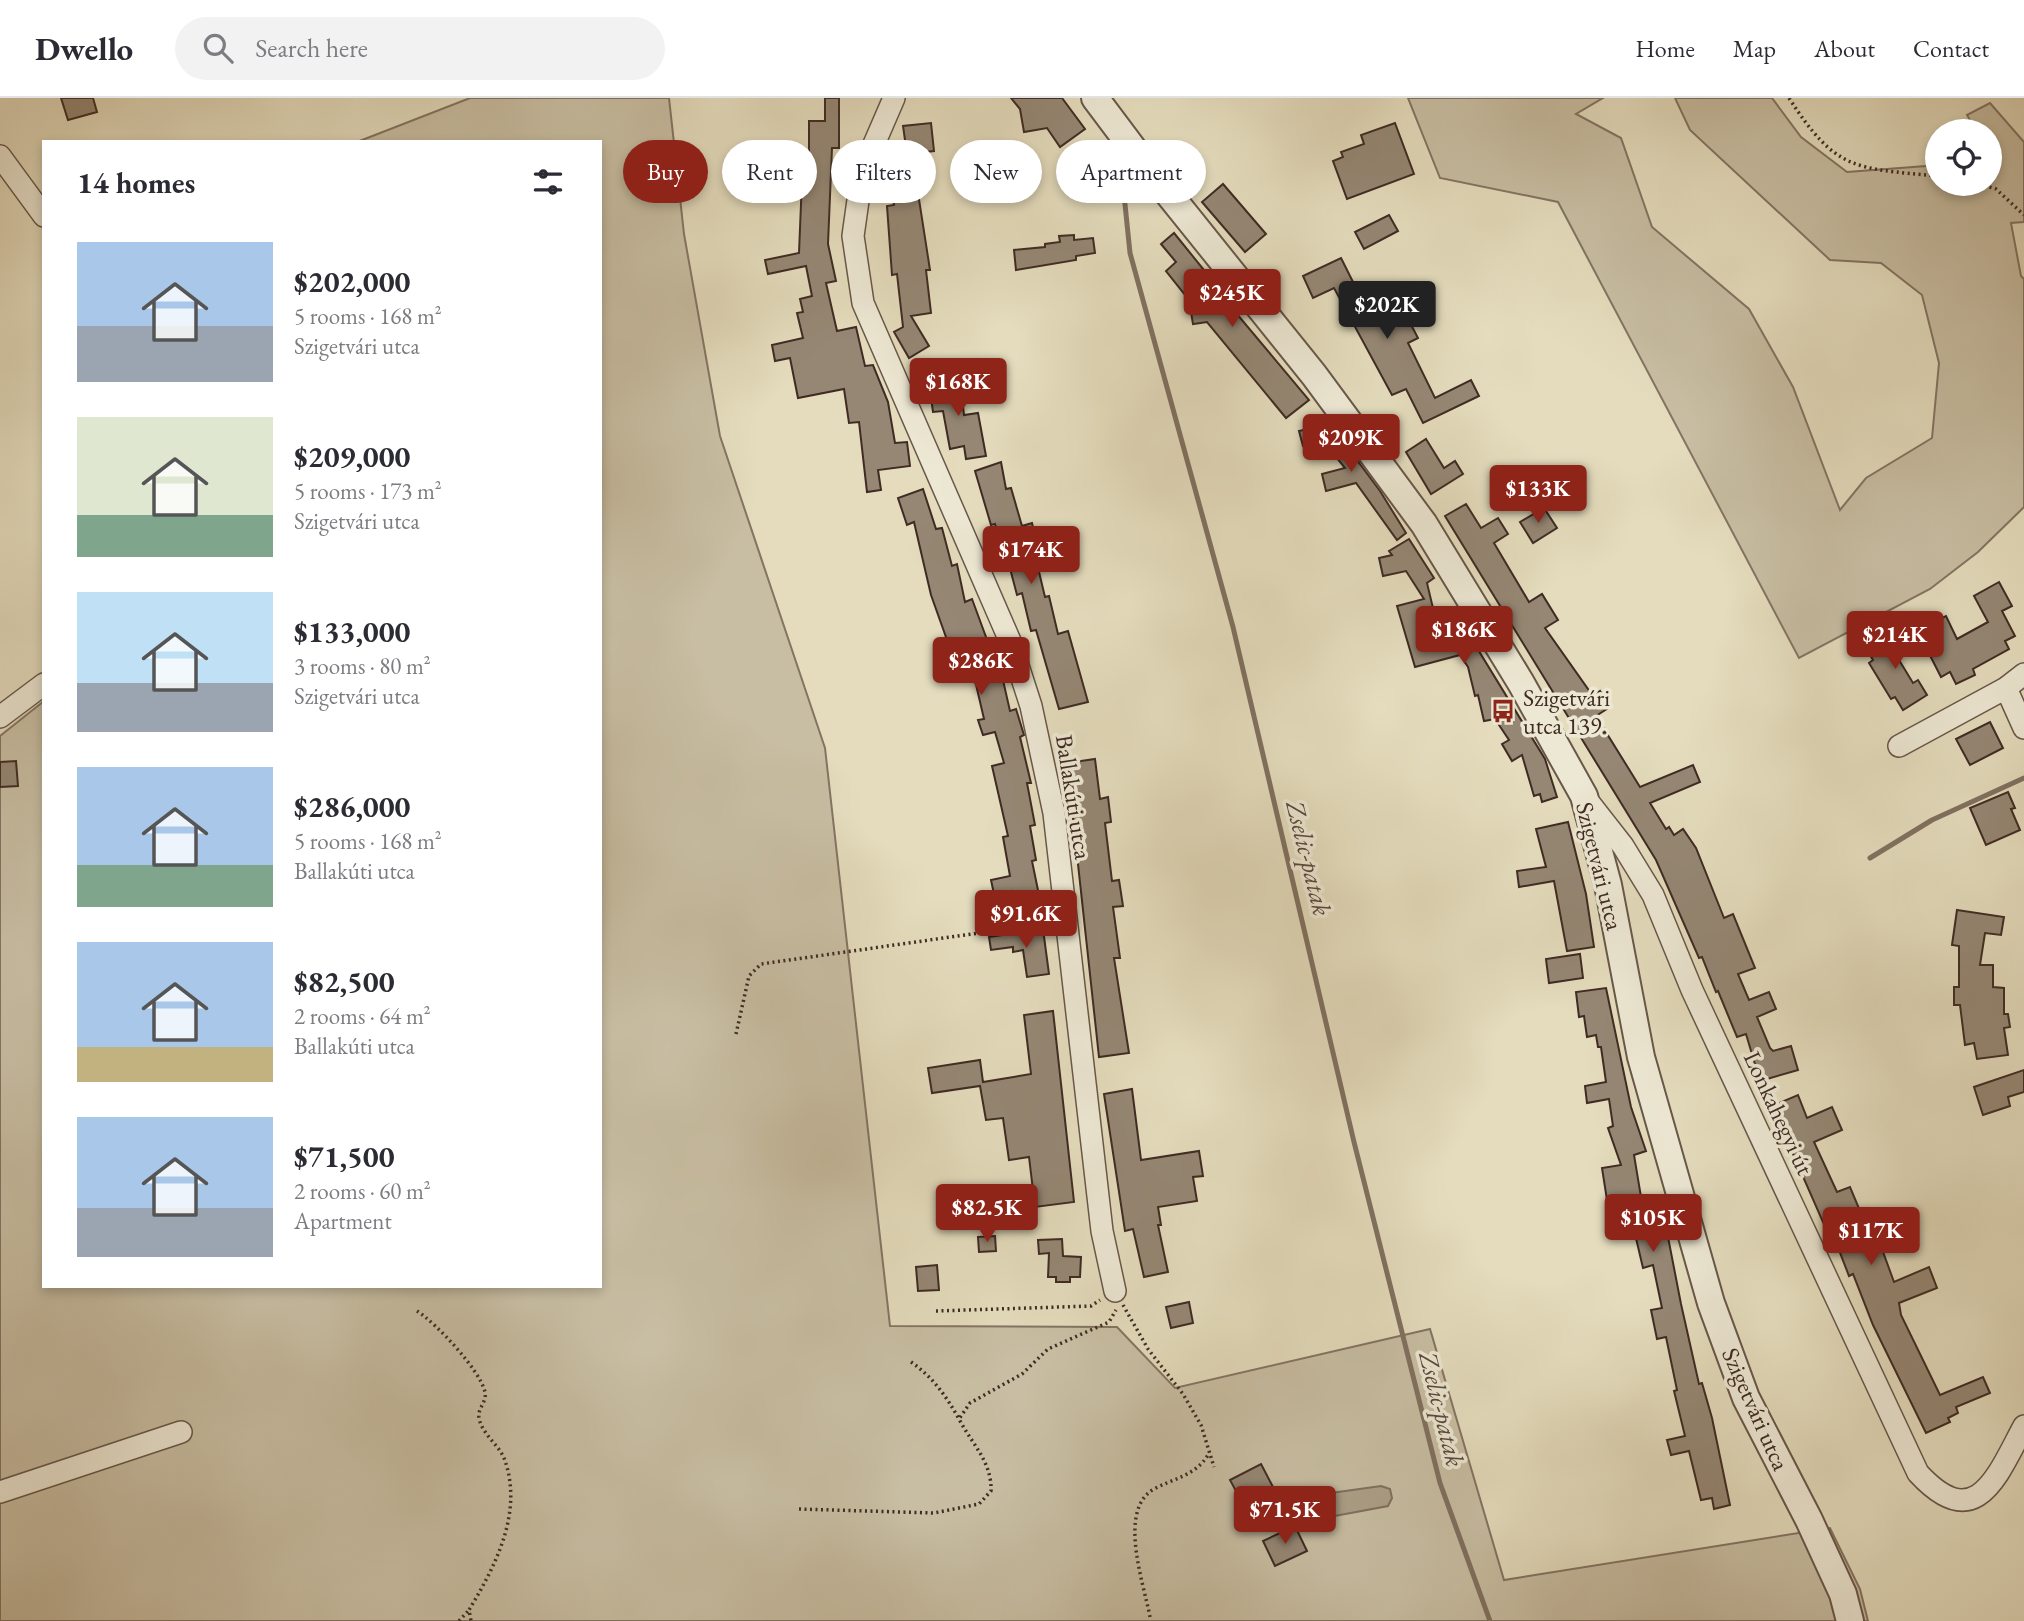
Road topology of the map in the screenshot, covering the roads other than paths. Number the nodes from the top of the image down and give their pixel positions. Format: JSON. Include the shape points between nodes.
{"nodes":[{"id":1,"x":894,"y":98,"type":"edge"},
{"id":2,"x":1095,"y":98,"type":"edge"},
{"id":3,"x":0,"y":156,"type":"edge"},
{"id":4,"x":42,"y":213,"type":"edge"},
{"id":5,"x":2024,"y":674,"type":"edge"},
{"id":6,"x":42,"y":686,"type":"edge"},
{"id":7,"x":2006,"y":688,"type":"junction"},
{"id":8,"x":0,"y":717,"type":"edge"},
{"id":9,"x":2024,"y":728,"type":"edge"},
{"id":10,"x":1899,"y":746,"type":"dead end"},
{"id":11,"x":1584,"y":796,"type":"junction"},
{"id":12,"x":1115,"y":1292,"type":"road end"},
{"id":13,"x":2024,"y":1426,"type":"edge"},
{"id":14,"x":181,"y":1432,"type":"dead end"},
{"id":15,"x":0,"y":1492,"type":"edge"},
{"id":16,"x":1850,"y":1621,"type":"edge"}],
"edges":[{"from":1,"to":12,"type":"street","name":"Ballakúti utca","via":[[862,172],[853,236],[863,303],[1010,641],[1031,706],[1054,813],[1102,1231]]},
{"from":2,"to":11,"type":"street","name":"Szigetvári utca","via":[[1314,375],[1424,524]]},
{"from":3,"to":4,"type":"street"},
{"from":5,"to":7,"type":"street"},
{"from":6,"to":8,"type":"street"},
{"from":7,"to":9,"type":"street"},
{"from":7,"to":10,"type":"street"},
{"from":11,"to":13,"type":"street","name":"Lonkahegyi út","via":[[1653,895],[1692,990],[1918,1473],[1948,1499],[1968,1501],[2000,1472]]},
{"from":11,"to":16,"type":"street","name":"Szigetvári utca","via":[[1608,885],[1642,1056],[1711,1303],[1746,1398],[1809,1520],[1843,1594]]},
{"from":14,"to":15,"type":"street"}]}
